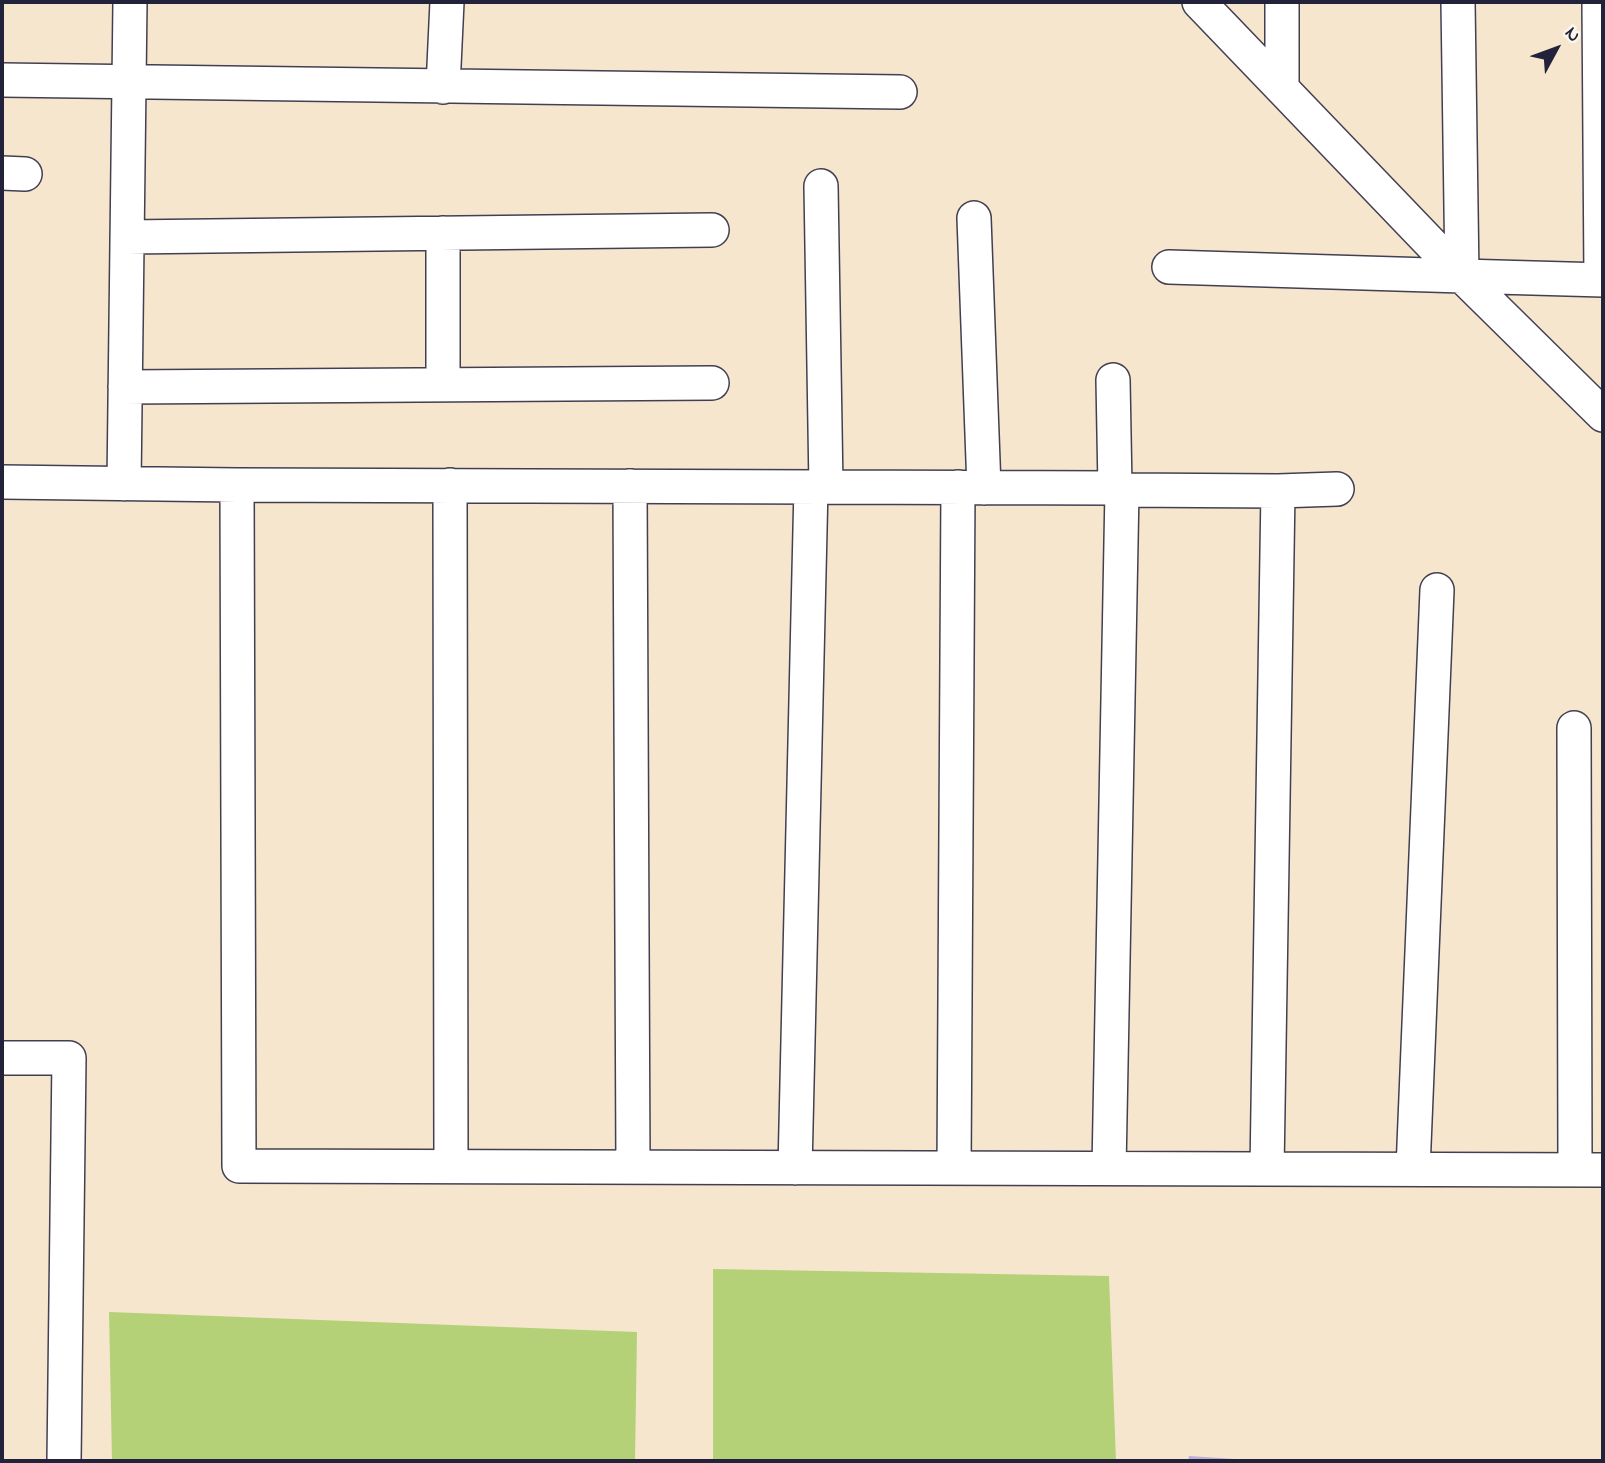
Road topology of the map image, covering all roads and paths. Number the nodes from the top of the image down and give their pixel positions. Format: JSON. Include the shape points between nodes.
{"nodes":[{"id":1,"x":130,"y":2,"type":"edge"},
{"id":2,"x":447,"y":2,"type":"edge"},
{"id":3,"x":1199,"y":2,"type":"edge"},
{"id":4,"x":1282,"y":2,"type":"edge"},
{"id":5,"x":1458,"y":2,"type":"edge"},
{"id":6,"x":1599,"y":2,"type":"edge"},
{"id":7,"x":2,"y":79,"type":"edge"},
{"id":8,"x":128,"y":82,"type":"junction"},
{"id":9,"x":443,"y":87,"type":"junction"},
{"id":10,"x":1282,"y":88,"type":"junction"},
{"id":11,"x":900,"y":92,"type":"dead end"},
{"id":12,"x":821,"y":186,"type":"dead end"},
{"id":13,"x":974,"y":218,"type":"dead end"},
{"id":14,"x":712,"y":230,"type":"dead end"},
{"id":15,"x":443,"y":233,"type":"junction"},
{"id":16,"x":127,"y":237,"type":"junction"},
{"id":17,"x":1169,"y":267,"type":"dead end"},
{"id":18,"x":1462,"y":276,"type":"junction"},
{"id":19,"x":1602,"y":280,"type":"edge"},
{"id":20,"x":1113,"y":380,"type":"dead end"},
{"id":21,"x":712,"y":383,"type":"dead end"},
{"id":22,"x":443,"y":385,"type":"junction"},
{"id":23,"x":125,"y":387,"type":"junction"},
{"id":24,"x":1603,"y":415,"type":"edge"},
{"id":25,"x":2,"y":482,"type":"edge"},
{"id":26,"x":124,"y":484,"type":"junction"},
{"id":27,"x":237,"y":485,"type":"junction"},
{"id":28,"x":450,"y":485,"type":"junction"},
{"id":29,"x":630,"y":486,"type":"junction"},
{"id":30,"x":819,"y":487,"type":"junction"},
{"id":31,"x":971,"y":487,"type":"junction"},
{"id":32,"x":1119,"y":489,"type":"junction"},
{"id":33,"x":1337,"y":489,"type":"dead end"},
{"id":34,"x":1278,"y":491,"type":"junction"},
{"id":35,"x":1437,"y":590,"type":"dead end"},
{"id":36,"x":1574,"y":728,"type":"dead end"},
{"id":37,"x":2,"y":1058,"type":"edge"},
{"id":38,"x":451,"y":1166,"type":"junction"},
{"id":39,"x":633,"y":1167,"type":"junction"},
{"id":40,"x":795,"y":1168,"type":"junction"},
{"id":41,"x":954,"y":1168,"type":"junction"},
{"id":42,"x":1109,"y":1168,"type":"junction"},
{"id":43,"x":1267,"y":1169,"type":"junction"},
{"id":44,"x":1413,"y":1169,"type":"junction"},
{"id":45,"x":1589,"y":1170,"type":"edge"},
{"id":46,"x":64,"y":1461,"type":"edge"}],
"edges":[{"from":1,"to":8,"type":"street"},
{"from":2,"to":9,"type":"street"},
{"from":3,"to":10,"type":"street"},
{"from":4,"to":10,"type":"street"},
{"from":5,"to":18,"type":"street"},
{"from":6,"to":19,"type":"street"},
{"from":7,"to":8,"type":"street"},
{"from":8,"to":9,"type":"street"},
{"from":8,"to":16,"type":"street"},
{"from":9,"to":11,"type":"street"},
{"from":10,"to":18,"type":"street"},
{"from":12,"to":30,"type":"street"},
{"from":13,"to":31,"type":"street"},
{"from":14,"to":15,"type":"street"},
{"from":15,"to":16,"type":"street"},
{"from":15,"to":22,"type":"street"},
{"from":16,"to":23,"type":"street"},
{"from":17,"to":18,"type":"street"},
{"from":18,"to":19,"type":"street"},
{"from":18,"to":24,"type":"street"},
{"from":20,"to":32,"type":"street"},
{"from":21,"to":22,"type":"street"},
{"from":22,"to":23,"type":"street"},
{"from":23,"to":26,"type":"street"},
{"from":25,"to":26,"type":"street"},
{"from":26,"to":27,"type":"street"},
{"from":27,"to":28,"type":"street"},
{"from":27,"to":38,"type":"street","via":[[239,1166]]},
{"from":28,"to":29,"type":"street"},
{"from":28,"to":38,"type":"street"},
{"from":29,"to":30,"type":"street"},
{"from":29,"to":39,"type":"street"},
{"from":30,"to":31,"type":"street"},
{"from":30,"to":40,"type":"street"},
{"from":31,"to":32,"type":"street"},
{"from":31,"to":41,"type":"street"},
{"from":32,"to":34,"type":"street"},
{"from":32,"to":42,"type":"street"},
{"from":33,"to":34,"type":"street"},
{"from":34,"to":43,"type":"street"},
{"from":35,"to":44,"type":"street"},
{"from":36,"to":45,"type":"street"},
{"from":37,"to":46,"type":"street","via":[[69,1058]]},
{"from":38,"to":39,"type":"street"},
{"from":39,"to":40,"type":"street"},
{"from":40,"to":41,"type":"street"},
{"from":41,"to":42,"type":"street"},
{"from":42,"to":43,"type":"street"},
{"from":43,"to":44,"type":"street"},
{"from":44,"to":45,"type":"street"}]}
